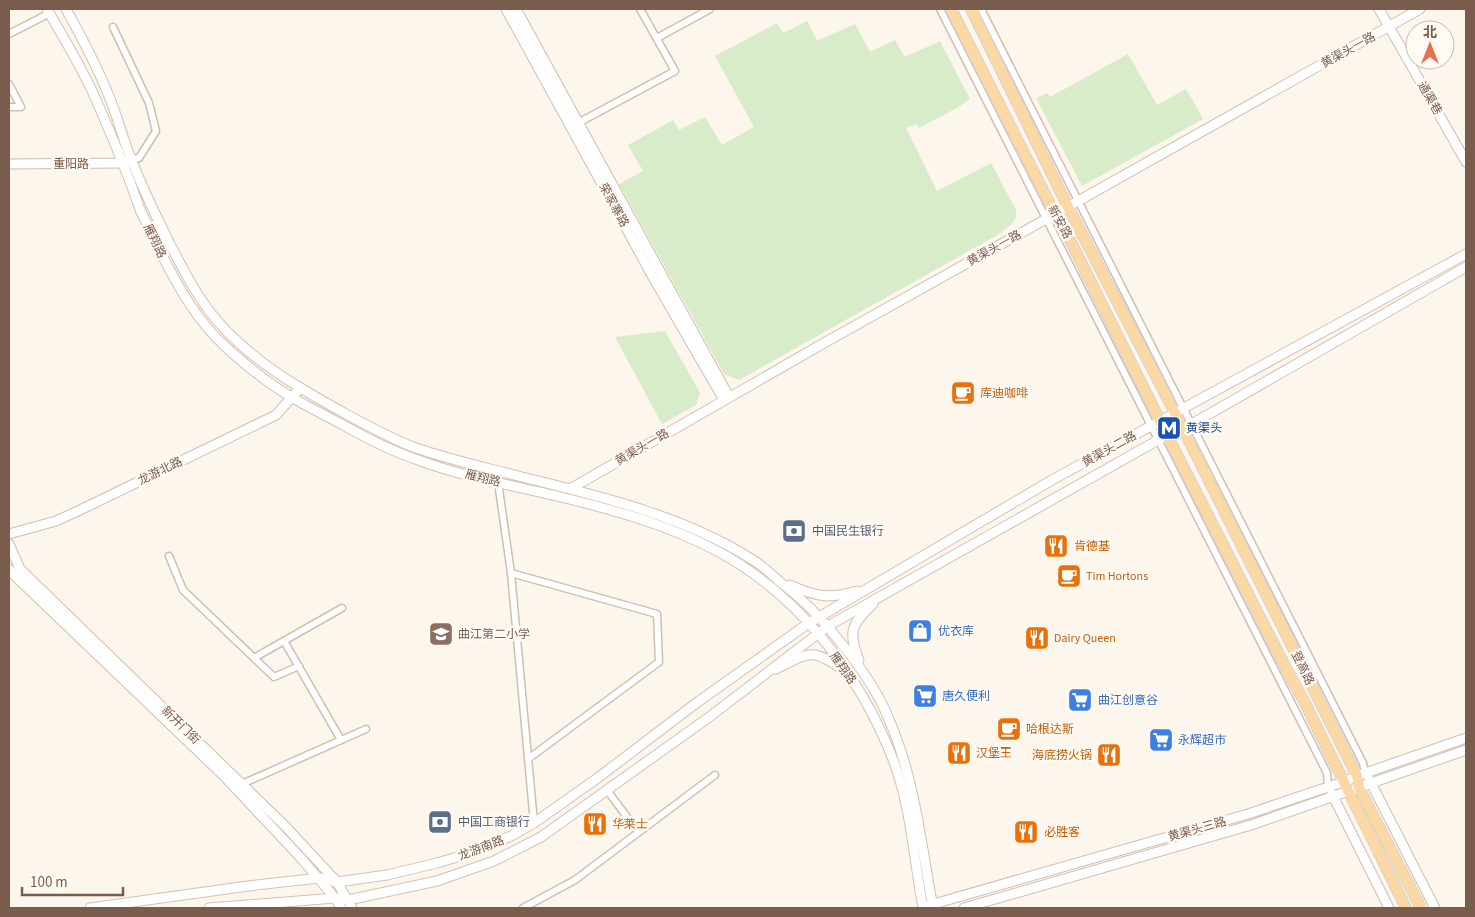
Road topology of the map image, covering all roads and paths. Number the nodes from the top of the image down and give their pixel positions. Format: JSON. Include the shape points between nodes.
{"nodes":[{"id":1,"x":66,"y":9,"type":"edge"},
{"id":2,"x":506,"y":9,"type":"edge"},
{"id":3,"x":516,"y":9,"type":"edge"},
{"id":4,"x":640,"y":9,"type":"edge"},
{"id":5,"x":710,"y":9,"type":"edge"},
{"id":6,"x":940,"y":9,"type":"edge"},
{"id":7,"x":951,"y":9,"type":"edge"},
{"id":8,"x":971,"y":9,"type":"edge"},
{"id":9,"x":981,"y":9,"type":"edge"},
{"id":10,"x":1379,"y":9,"type":"edge"},
{"id":11,"x":1420,"y":9,"type":"edge"},
{"id":12,"x":48,"y":11,"type":"edge"},
{"id":13,"x":1389,"y":26,"type":"junction"},
{"id":14,"x":114,"y":27,"type":"dead end"},
{"id":15,"x":9,"y":34,"type":"edge"},
{"id":16,"x":657,"y":38,"type":"junction"},
{"id":17,"x":9,"y":84,"type":"edge"},
{"id":18,"x":9,"y":107,"type":"edge"},
{"id":19,"x":578,"y":123,"type":"junction"},
{"id":20,"x":127,"y":161,"type":"junction"},
{"id":21,"x":1466,"y":162,"type":"edge"},
{"id":22,"x":9,"y":164,"type":"edge"},
{"id":23,"x":1079,"y":201,"type":"junction"},
{"id":24,"x":1068,"y":207,"type":"junction"},
{"id":25,"x":1051,"y":217,"type":"junction"},
{"id":26,"x":1466,"y":254,"type":"edge"},
{"id":27,"x":1466,"y":267,"type":"edge"},
{"id":28,"x":300,"y":388,"type":"junction"},
{"id":29,"x":292,"y":398,"type":"junction"},
{"id":30,"x":726,"y":398,"type":"junction"},
{"id":31,"x":1179,"y":410,"type":"junction"},
{"id":32,"x":1155,"y":423,"type":"junction"},
{"id":33,"x":1187,"y":426,"type":"junction"},
{"id":34,"x":1163,"y":438,"type":"junction"},
{"id":35,"x":498,"y":482,"type":"junction"},
{"id":36,"x":570,"y":489,"type":"junction"},
{"id":37,"x":9,"y":534,"type":"edge"},
{"id":38,"x":9,"y":544,"type":"edge"},
{"id":39,"x":169,"y":556,"type":"dead end"},
{"id":40,"x":9,"y":569,"type":"edge"},
{"id":41,"x":511,"y":574,"type":"junction"},
{"id":42,"x":775,"y":577,"type":"junction"},
{"id":43,"x":872,"y":586,"type":"junction"},
{"id":44,"x":882,"y":595,"type":"junction"},
{"id":45,"x":342,"y":608,"type":"dead end"},
{"id":46,"x":820,"y":617,"type":"junction"},
{"id":47,"x":809,"y":623,"type":"junction"},
{"id":48,"x":828,"y":626,"type":"junction"},
{"id":49,"x":818,"y":633,"type":"junction"},
{"id":50,"x":284,"y":641,"type":"junction"},
{"id":51,"x":254,"y":658,"type":"junction"},
{"id":52,"x":299,"y":666,"type":"junction"},
{"id":53,"x":767,"y":673,"type":"junction"},
{"id":54,"x":848,"y":674,"type":"junction"},
{"id":55,"x":864,"y":674,"type":"junction"},
{"id":56,"x":366,"y":729,"type":"dead end"},
{"id":57,"x":1466,"y":738,"type":"edge"},
{"id":58,"x":341,"y":740,"type":"junction"},
{"id":59,"x":1466,"y":750,"type":"edge"},
{"id":60,"x":528,"y":759,"type":"junction"},
{"id":61,"x":1361,"y":774,"type":"junction"},
{"id":62,"x":715,"y":775,"type":"dead end"},
{"id":63,"x":1343,"y":782,"type":"junction"},
{"id":64,"x":242,"y":784,"type":"junction"},
{"id":65,"x":1371,"y":784,"type":"junction"},
{"id":66,"x":1328,"y":787,"type":"junction"},
{"id":67,"x":1359,"y":788,"type":"junction"},
{"id":68,"x":607,"y":790,"type":"junction"},
{"id":69,"x":1348,"y":792,"type":"junction"},
{"id":70,"x":1333,"y":797,"type":"junction"},
{"id":71,"x":534,"y":823,"type":"junction"},
{"id":72,"x":638,"y":832,"type":"junction"},
{"id":73,"x":319,"y":878,"type":"junction"},
{"id":74,"x":337,"y":882,"type":"junction"},
{"id":75,"x":335,"y":898,"type":"junction"},
{"id":76,"x":350,"y":904,"type":"edge"},
{"id":77,"x":928,"y":907,"type":"edge"},
{"id":78,"x":90,"y":908,"type":"edge"},
{"id":79,"x":209,"y":908,"type":"edge"},
{"id":80,"x":341,"y":908,"type":"edge"},
{"id":81,"x":523,"y":908,"type":"edge"},
{"id":82,"x":964,"y":908,"type":"edge"},
{"id":83,"x":1389,"y":908,"type":"edge"},
{"id":84,"x":1406,"y":908,"type":"edge"},
{"id":85,"x":1421,"y":908,"type":"edge"},
{"id":86,"x":1435,"y":908,"type":"edge"}],
"edges":[{"from":1,"to":20,"type":"main road","name":"雁翔路","via":[[108,93]]},
{"from":2,"to":30,"type":"main road","name":"荣家寨路","via":[[654,279]]},
{"from":3,"to":19,"type":"main road","name":"荣家寨路"},
{"from":4,"to":16,"type":"street"},
{"from":5,"to":16,"type":"street"},
{"from":6,"to":25,"type":"street"},
{"from":7,"to":25,"type":"main road","name":"新安路"},
{"from":8,"to":24,"type":"main road","name":"新安路"},
{"from":9,"to":23,"type":"street"},
{"from":10,"to":13,"type":"main road","name":"通渠巷"},
{"from":11,"to":13,"type":"main road","name":"黄渠头一路"},
{"from":12,"to":15,"type":"street"},
{"from":12,"to":20,"type":"main road","name":"雁翔路"},
{"from":13,"to":21,"type":"main road","name":"通渠巷"},
{"from":13,"to":23,"type":"main road","name":"黄渠头一路"},
{"from":14,"to":20,"type":"street","via":[[149,103],[156,131],[139,158]]},
{"from":16,"to":19,"type":"street","via":[[675,71]]},
{"from":17,"to":18,"type":"street","via":[[21,107]]},
{"from":19,"to":30,"type":"main road","name":"荣家寨路"},
{"from":20,"to":22,"type":"main road","name":"重阳路"},
{"from":20,"to":28,"type":"main road","name":"雁翔路","via":[[199,298],[241,345]]},
{"from":20,"to":29,"type":"main road","name":"雁翔路","via":[[142,214],[177,284],[201,320],[228,349]]},
{"from":23,"to":24,"type":"main road","name":"黄渠头一路"},
{"from":23,"to":31,"type":"street"},
{"from":24,"to":25,"type":"main road","name":"黄渠头一路"},
{"from":24,"to":31,"type":"main road","name":"新安路"},
{"from":25,"to":30,"type":"main road","name":"黄渠头一路"},
{"from":25,"to":32,"type":"main road","name":"新安路","via":[[1070,240]]},
{"from":26,"to":31,"type":"main road","name":"黄渠头二路"},
{"from":27,"to":33,"type":"main road","name":"黄渠头二路"},
{"from":28,"to":29,"type":"main road","name":"龙游北路"},
{"from":28,"to":36,"type":"main road","name":"雁翔路","via":[[413,447]]},
{"from":29,"to":35,"type":"main road","name":"雁翔路","via":[[402,454]]},
{"from":29,"to":37,"type":"main road","name":"龙游北路","via":[[276,415],[78,511]]},
{"from":30,"to":36,"type":"main road","name":"黄渠头一路"},
{"from":31,"to":32,"type":"main road","name":"黄渠头二路"},
{"from":31,"to":33,"type":"main road","name":"新安路"},
{"from":32,"to":34,"type":"main road","name":"新安路"},
{"from":32,"to":43,"type":"main road","name":"黄渠头二路"},
{"from":33,"to":34,"type":"main road","name":"黄渠头二路"},
{"from":33,"to":61,"type":"main road","name":"登高路"},
{"from":34,"to":44,"type":"main road","name":"黄渠头二路"},
{"from":34,"to":63,"type":"main road","name":"登高路","via":[[1304,701]]},
{"from":34,"to":66,"type":"street","via":[[1327,773]]},
{"from":35,"to":41,"type":"street"},
{"from":35,"to":47,"type":"main road","name":"雁翔路","via":[[602,508],[687,537],[720,552],[754,575]]},
{"from":36,"to":42,"type":"main road","name":"雁翔路","via":[[694,529],[750,558]]},
{"from":38,"to":64,"type":"main road","name":"新开门街","via":[[20,568]]},
{"from":39,"to":51,"type":"street","via":[[183,590]]},
{"from":40,"to":73,"type":"main road","name":"新开门街","via":[[224,776]]},
{"from":41,"to":60,"type":"street"},
{"from":41,"to":60,"type":"street","via":[[657,614],[659,662]]},
{"from":42,"to":43,"type":"main road","via":[[818,595],[840,595]]},
{"from":42,"to":46,"type":"main road","name":"雁翔路"},
{"from":43,"to":46,"type":"main road","name":"黄渠头二路"},
{"from":44,"to":48,"type":"main road","name":"黄渠头二路"},
{"from":44,"to":55,"type":"main road","via":[[854,627],[853,644]]},
{"from":45,"to":50,"type":"street"},
{"from":46,"to":47,"type":"main road","name":"黄渠头二路"},
{"from":46,"to":48,"type":"main road","name":"雁翔路"},
{"from":47,"to":49,"type":"main road","name":"雁翔路"},
{"from":47,"to":71,"type":"main road","name":"龙游南路"},
{"from":48,"to":49,"type":"main road","name":"龙游南路"},
{"from":48,"to":55,"type":"main road","name":"雁翔路"},
{"from":49,"to":53,"type":"main road","name":"龙游南路"},
{"from":49,"to":54,"type":"main road","name":"雁翔路"},
{"from":50,"to":51,"type":"street"},
{"from":50,"to":52,"type":"street"},
{"from":51,"to":52,"type":"street","via":[[274,678]]},
{"from":52,"to":58,"type":"street"},
{"from":53,"to":54,"type":"main road","via":[[801,656],[817,655]]},
{"from":53,"to":68,"type":"main road","name":"龙游南路"},
{"from":54,"to":77,"type":"main road","name":"雁翔路","via":[[880,729],[899,777]]},
{"from":55,"to":77,"type":"main road","name":"雁翔路","via":[[890,722],[907,772],[921,831]]},
{"from":56,"to":58,"type":"street"},
{"from":57,"to":61,"type":"main road","name":"黄渠头三路"},
{"from":58,"to":64,"type":"street"},
{"from":59,"to":65,"type":"main road","name":"黄渠头三路"},
{"from":60,"to":71,"type":"street"},
{"from":61,"to":63,"type":"main road","name":"黄渠头三路"},
{"from":61,"to":65,"type":"main road"},
{"from":61,"to":67,"type":"main road","name":"登高路"},
{"from":62,"to":72,"type":"street"},
{"from":63,"to":66,"type":"main road","name":"黄渠头三路"},
{"from":63,"to":69,"type":"main road","name":"登高路"},
{"from":64,"to":74,"type":"main road","name":"新开门街"},
{"from":65,"to":67,"type":"main road","name":"黄渠头三路"},
{"from":65,"to":86,"type":"main road"},
{"from":66,"to":70,"type":"main road"},
{"from":66,"to":77,"type":"main road","name":"黄渠头三路","via":[[1248,814]]},
{"from":67,"to":69,"type":"main road","name":"黄渠头三路"},
{"from":67,"to":85,"type":"main road","name":"登高路"},
{"from":68,"to":72,"type":"street"},
{"from":68,"to":76,"type":"main road","name":"龙游南路","via":[[541,837],[494,860],[436,881]]},
{"from":69,"to":70,"type":"main road","name":"黄渠头三路"},
{"from":69,"to":84,"type":"main road","name":"登高路"},
{"from":70,"to":82,"type":"main road","name":"黄渠头三路","via":[[1251,825]]},
{"from":70,"to":83,"type":"main road"},
{"from":71,"to":74,"type":"main road","name":"龙游南路","via":[[471,854],[387,875]]},
{"from":72,"to":81,"type":"street","via":[[575,880]]},
{"from":73,"to":74,"type":"main road","name":"龙游南路"},
{"from":73,"to":75,"type":"main road","name":"新开门街"},
{"from":73,"to":78,"type":"main road","name":"龙游南路"},
{"from":74,"to":76,"type":"main road","name":"新开门街"},
{"from":75,"to":76,"type":"main road","name":"龙游南路"},
{"from":75,"to":79,"type":"main road","name":"龙游南路"},
{"from":75,"to":80,"type":"main road","name":"新开门街"}]}
